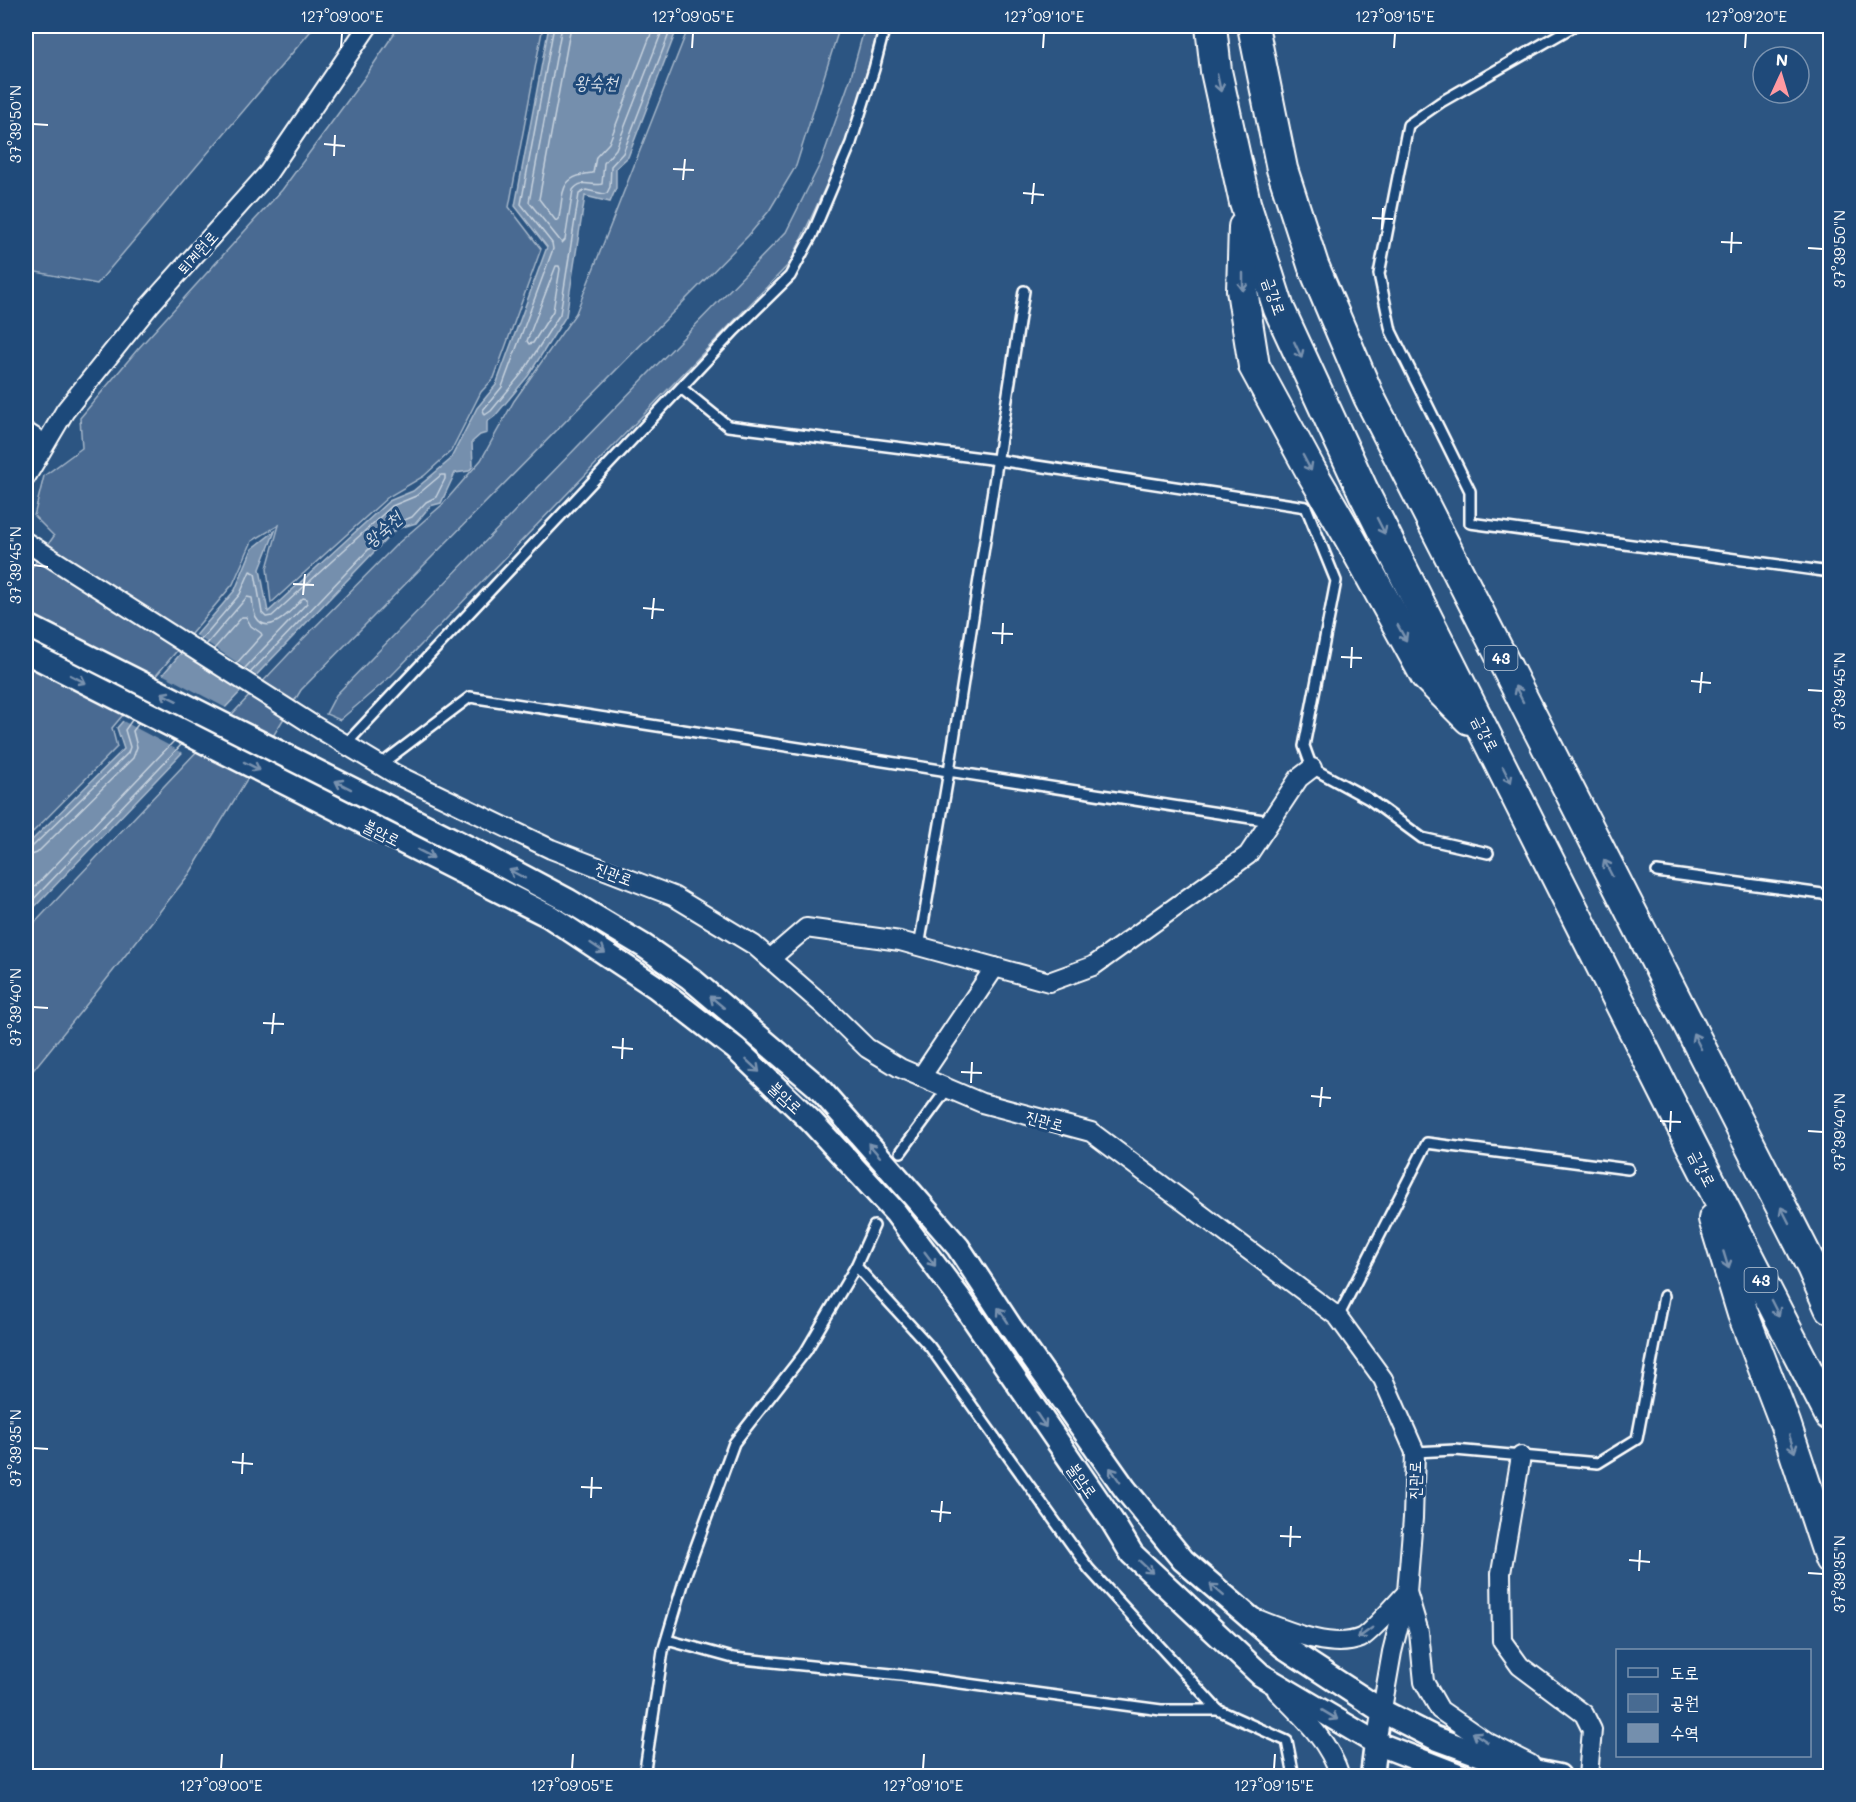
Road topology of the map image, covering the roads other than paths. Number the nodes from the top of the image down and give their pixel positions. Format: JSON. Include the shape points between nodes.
{"nodes":[{"id":1,"x":368,"y":26,"type":"edge"},
{"id":2,"x":885,"y":26,"type":"edge"},
{"id":3,"x":1210,"y":26,"type":"edge"},
{"id":4,"x":1253,"y":26,"type":"edge"},
{"id":5,"x":1574,"y":26,"type":"edge"},
{"id":6,"x":1245,"y":203,"type":"junction"},
{"id":7,"x":1024,"y":291,"type":"dead end"},
{"id":8,"x":681,"y":388,"type":"junction"},
{"id":9,"x":26,"y":432,"type":"edge"},
{"id":10,"x":45,"y":444,"type":"junction"},
{"id":11,"x":998,"y":460,"type":"junction"},
{"id":12,"x":26,"y":477,"type":"edge"},
{"id":13,"x":26,"y":542,"type":"edge"},
{"id":14,"x":1830,"y":572,"type":"edge"},
{"id":15,"x":26,"y":625,"type":"edge"},
{"id":16,"x":26,"y":652,"type":"edge"},
{"id":17,"x":1488,"y":737,"type":"junction"},
{"id":18,"x":346,"y":744,"type":"junction"},
{"id":19,"x":380,"y":765,"type":"junction"},
{"id":20,"x":1312,"y":768,"type":"junction"},
{"id":21,"x":949,"y":771,"type":"junction"},
{"id":22,"x":1270,"y":821,"type":"junction"},
{"id":23,"x":1488,"y":853,"type":"dead end"},
{"id":24,"x":1657,"y":872,"type":"dead end"},
{"id":25,"x":1830,"y":895,"type":"edge"},
{"id":26,"x":919,"y":946,"type":"junction"},
{"id":27,"x":770,"y":959,"type":"junction"},
{"id":28,"x":994,"y":967,"type":"junction"},
{"id":29,"x":921,"y":1077,"type":"junction"},
{"id":30,"x":948,"y":1088,"type":"junction"},
{"id":31,"x":1691,"y":1144,"type":"junction"},
{"id":32,"x":902,"y":1152,"type":"dead end"},
{"id":33,"x":1628,"y":1169,"type":"dead end"},
{"id":34,"x":874,"y":1226,"type":"dead end"},
{"id":35,"x":856,"y":1266,"type":"junction"},
{"id":36,"x":1812,"y":1267,"type":"junction"},
{"id":37,"x":1830,"y":1293,"type":"edge"},
{"id":38,"x":1664,"y":1296,"type":"dead end"},
{"id":39,"x":1830,"y":1308,"type":"edge"},
{"id":40,"x":1338,"y":1317,"type":"junction"},
{"id":41,"x":1830,"y":1416,"type":"edge"},
{"id":42,"x":1414,"y":1452,"type":"junction"},
{"id":43,"x":1521,"y":1456,"type":"junction"},
{"id":44,"x":1830,"y":1559,"type":"edge"},
{"id":45,"x":1407,"y":1592,"type":"junction"},
{"id":46,"x":1247,"y":1616,"type":"junction"},
{"id":47,"x":667,"y":1640,"type":"junction"},
{"id":48,"x":1262,"y":1675,"type":"junction"},
{"id":49,"x":1218,"y":1710,"type":"junction"},
{"id":50,"x":1382,"y":1711,"type":"junction"},
{"id":51,"x":1377,"y":1743,"type":"junction"},
{"id":52,"x":644,"y":1776,"type":"edge"},
{"id":53,"x":1294,"y":1776,"type":"edge"},
{"id":54,"x":1340,"y":1776,"type":"edge"},
{"id":55,"x":1372,"y":1776,"type":"edge"},
{"id":56,"x":1461,"y":1776,"type":"edge"},
{"id":57,"x":1555,"y":1776,"type":"edge"},
{"id":58,"x":1588,"y":1776,"type":"edge"}],
"edges":[{"from":1,"to":10,"type":"street","name":"퇴계원로","via":[[268,173],[150,305],[65,411]]},
{"from":2,"to":8,"type":"lane","via":[[851,143],[790,276]]},
{"from":3,"to":6,"type":"highway","name":"금강로","number":"43","one_way":true},
{"from":36,"to":4,"type":"highway","number":"43","one_way":true,"via":[[1370,397],[1313,265],[1282,169]]},
{"from":5,"to":14,"type":"lane","via":[[1408,125],[1400,163],[1379,274],[1391,331],[1470,491],[1470,523]]},
{"from":6,"to":17,"type":"highway","name":"금강로","number":"43","one_way":true,"via":[[1279,309],[1364,493]]},
{"from":6,"to":17,"type":"highway","one_way":true,"via":[[1242,290],[1254,366],[1426,676]]},
{"from":7,"to":11,"type":"lane"},
{"from":8,"to":11,"type":"lane","via":[[728,426]]},
{"from":8,"to":18,"type":"lane"},
{"from":9,"to":10,"type":"street"},
{"from":10,"to":12,"type":"street","name":"퇴계원로"},
{"from":11,"to":20,"type":"lane","via":[[1306,507],[1336,581],[1304,746]]},
{"from":11,"to":21,"type":"lane"},
{"from":13,"to":18,"type":"street","name":"진관로"},
{"from":46,"to":15,"type":"street","name":"불암로","one_way":true,"via":[[1183,1560],[1150,1522],[958,1247],[817,1086],[690,978],[568,901]]},
{"from":16,"to":48,"type":"street","name":"불암로","one_way":true,"via":[[549,916],[656,987],[727,1042],[812,1122],[895,1212],[951,1287],[1132,1554]]},
{"from":17,"to":31,"type":"highway","name":"금강로","number":"43","one_way":true},
{"from":18,"to":19,"type":"street","name":"진관로"},
{"from":19,"to":21,"type":"lane","via":[[470,697]]},
{"from":19,"to":27,"type":"street","name":"진관로","via":[[551,849],[673,896]]},
{"from":20,"to":22,"type":"street","via":[[1299,778]]},
{"from":20,"to":23,"type":"lane","via":[[1370,799],[1422,838]]},
{"from":21,"to":22,"type":"lane"},
{"from":21,"to":26,"type":"lane"},
{"from":22,"to":28,"type":"street","via":[[1248,855],[1094,966],[1049,982]]},
{"from":24,"to":25,"type":"lane"},
{"from":26,"to":27,"type":"street","via":[[806,928]]},
{"from":26,"to":28,"type":"street"},
{"from":27,"to":29,"type":"street","name":"진관로","via":[[867,1048]]},
{"from":28,"to":29,"type":"street"},
{"from":29,"to":30,"type":"street","name":"진관로"},
{"from":30,"to":32,"type":"lane"},
{"from":30,"to":40,"type":"street","name":"진관로","via":[[982,1103],[1091,1132]]},
{"from":31,"to":41,"type":"highway","name":"금강로","number":"43","one_way":true},
{"from":31,"to":44,"type":"highway","one_way":true,"via":[[1743,1314],[1785,1423]]},
{"from":33,"to":40,"type":"lane","via":[[1427,1143]]},
{"from":34,"to":35,"type":"lane"},
{"from":35,"to":47,"type":"lane","via":[[806,1351],[734,1443],[687,1570]]},
{"from":35,"to":49,"type":"lane","via":[[930,1347],[1089,1569]]},
{"from":36,"to":37,"type":"highway"},
{"from":36,"to":39,"type":"highway","number":"43"},
{"from":38,"to":43,"type":"lane","via":[[1636,1439],[1598,1463]]},
{"from":40,"to":42,"type":"street","name":"진관로","via":[[1383,1379]]},
{"from":42,"to":43,"type":"lane","via":[[1455,1450]]},
{"from":42,"to":45,"type":"street","name":"진관로"},
{"from":43,"to":58,"type":"street","via":[[1501,1573],[1502,1641],[1520,1666],[1584,1714],[1592,1731]]},
{"from":45,"to":46,"type":"street","one_way":true,"via":[[1362,1637],[1337,1643]]},
{"from":45,"to":50,"type":"street","name":"진관로"},
{"from":57,"to":45,"type":"street","one_way":true,"via":[[1485,1741],[1440,1710],[1425,1682],[1419,1632]]},
{"from":46,"to":50,"type":"street","name":"불암로","via":[[1284,1647]]},
{"from":47,"to":49,"type":"lane","via":[[733,1658],[901,1675],[1161,1710]]},
{"from":47,"to":52,"type":"lane"},
{"from":48,"to":51,"type":"street","name":"불암로","one_way":true},
{"from":48,"to":54,"type":"street","via":[[1315,1729],[1335,1760]]},
{"from":49,"to":53,"type":"lane","via":[[1287,1741]]},
{"from":50,"to":51,"type":"street","name":"진관로"},
{"from":50,"to":57,"type":"street","name":"불암로","via":[[1435,1738],[1514,1767]]},
{"from":51,"to":55,"type":"street","name":"진관로"},
{"from":51,"to":56,"type":"street","name":"불암로"}]}
